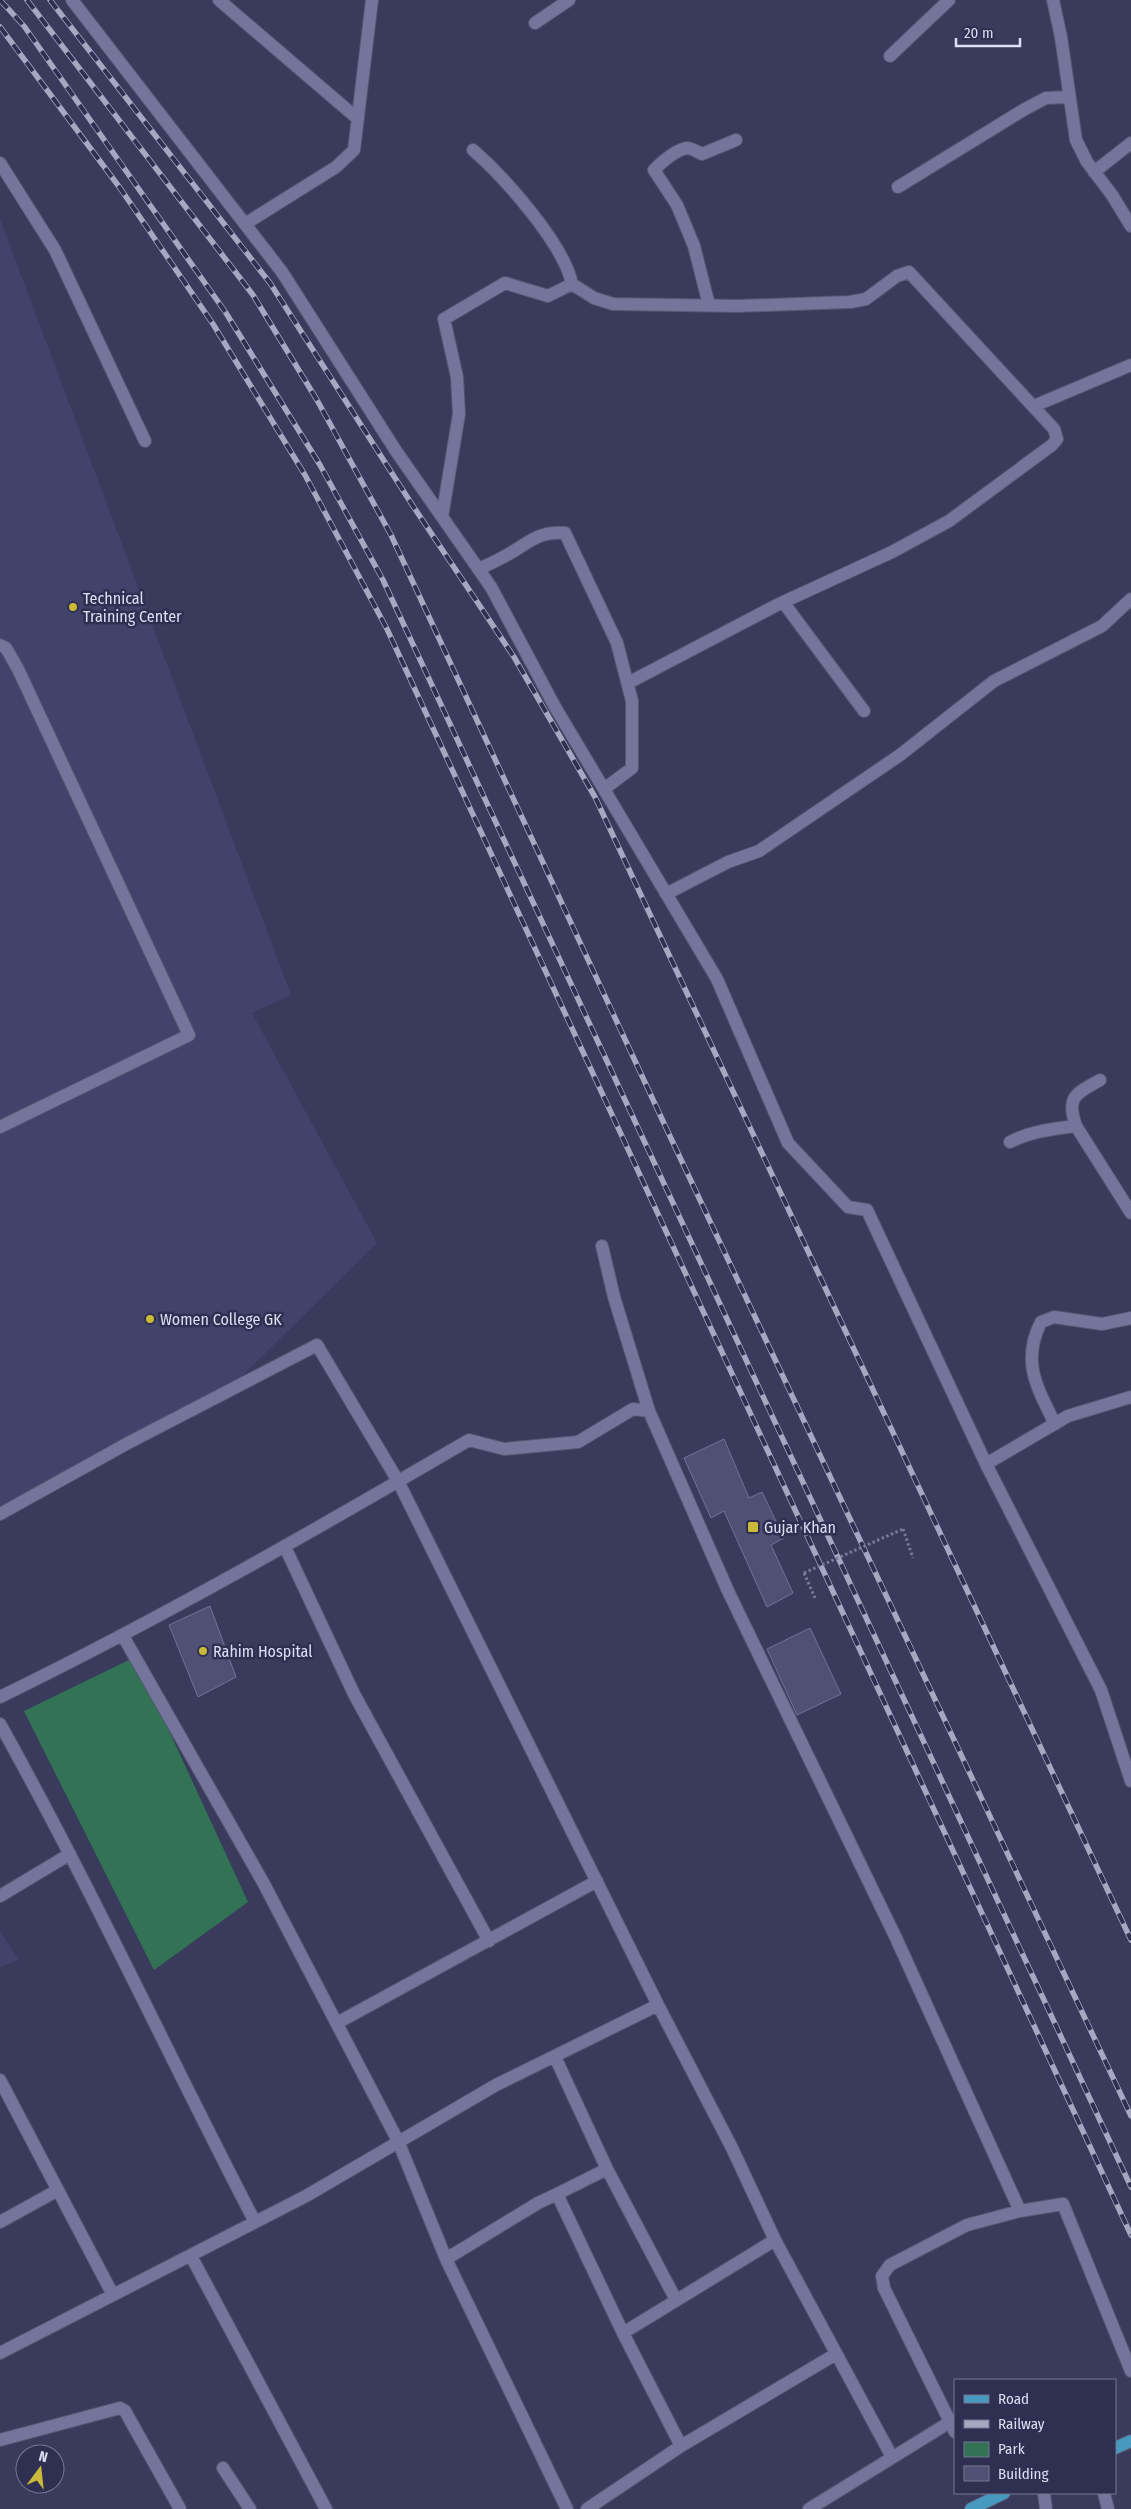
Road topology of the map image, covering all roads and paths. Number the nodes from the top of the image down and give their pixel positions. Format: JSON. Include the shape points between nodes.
{"nodes":[{"id":1,"x":72,"y":0,"type":"edge"},
{"id":2,"x":219,"y":0,"type":"edge"},
{"id":3,"x":372,"y":0,"type":"edge"},
{"id":4,"x":569,"y":0,"type":"edge"},
{"id":5,"x":949,"y":0,"type":"edge"},
{"id":6,"x":1053,"y":0,"type":"edge"},
{"id":7,"x":535,"y":23,"type":"dead end"},
{"id":8,"x":890,"y":56,"type":"dead end"},
{"id":9,"x":1069,"y":97,"type":"junction"},
{"id":10,"x":358,"y":119,"type":"junction"},
{"id":11,"x":736,"y":140,"type":"dead end"},
{"id":12,"x":1131,"y":142,"type":"edge"},
{"id":13,"x":473,"y":150,"type":"dead end"},
{"id":14,"x":0,"y":164,"type":"edge"},
{"id":15,"x":1094,"y":172,"type":"junction"},
{"id":16,"x":898,"y":187,"type":"dead end"},
{"id":17,"x":245,"y":224,"type":"junction"},
{"id":18,"x":1131,"y":226,"type":"edge"},
{"id":19,"x":572,"y":284,"type":"junction"},
{"id":20,"x":709,"y":305,"type":"junction"},
{"id":21,"x":1131,"y":365,"type":"edge"},
{"id":22,"x":1034,"y":406,"type":"junction"},
{"id":23,"x":145,"y":441,"type":"dead end"},
{"id":24,"x":442,"y":517,"type":"junction"},
{"id":25,"x":478,"y":569,"type":"junction"},
{"id":26,"x":1131,"y":599,"type":"edge"},
{"id":27,"x":783,"y":602,"type":"junction"},
{"id":28,"x":0,"y":646,"type":"edge"},
{"id":29,"x":628,"y":683,"type":"junction"},
{"id":30,"x":864,"y":711,"type":"dead end"},
{"id":31,"x":604,"y":789,"type":"junction"},
{"id":32,"x":666,"y":894,"type":"junction"},
{"id":33,"x":1100,"y":1080,"type":"dead end"},
{"id":34,"x":1076,"y":1126,"type":"junction"},
{"id":35,"x":0,"y":1127,"type":"edge"},
{"id":36,"x":1010,"y":1142,"type":"dead end"},
{"id":37,"x":1131,"y":1213,"type":"edge"},
{"id":38,"x":602,"y":1246,"type":"dead end"},
{"id":39,"x":1131,"y":1318,"type":"edge"},
{"id":40,"x":1131,"y":1397,"type":"edge"},
{"id":41,"x":649,"y":1411,"type":"junction"},
{"id":42,"x":1055,"y":1424,"type":"junction"},
{"id":43,"x":986,"y":1464,"type":"junction"},
{"id":44,"x":398,"y":1481,"type":"junction"},
{"id":45,"x":0,"y":1514,"type":"edge"},
{"id":46,"x":285,"y":1547,"type":"junction"},
{"id":47,"x":913,"y":1558,"type":"dead end"},
{"id":48,"x":815,"y":1598,"type":"dead end"},
{"id":49,"x":123,"y":1636,"type":"junction"},
{"id":50,"x":0,"y":1697,"type":"edge"},
{"id":51,"x":0,"y":1724,"type":"edge"},
{"id":52,"x":1131,"y":1781,"type":"edge"},
{"id":53,"x":70,"y":1854,"type":"junction"},
{"id":54,"x":597,"y":1882,"type":"junction"},
{"id":55,"x":0,"y":1896,"type":"edge"},
{"id":56,"x":489,"y":1941,"type":"junction"},
{"id":57,"x":658,"y":2005,"type":"junction"},
{"id":58,"x":338,"y":2023,"type":"junction"},
{"id":59,"x":555,"y":2056,"type":"junction"},
{"id":60,"x":1,"y":2084,"type":"edge"},
{"id":61,"x":398,"y":2141,"type":"junction"},
{"id":62,"x":608,"y":2169,"type":"junction"},
{"id":63,"x":58,"y":2190,"type":"junction"},
{"id":64,"x":557,"y":2194,"type":"junction"},
{"id":65,"x":1020,"y":2211,"type":"junction"},
{"id":66,"x":0,"y":2222,"type":"edge"},
{"id":67,"x":255,"y":2222,"type":"junction"},
{"id":68,"x":775,"y":2240,"type":"junction"},
{"id":69,"x":191,"y":2256,"type":"junction"},
{"id":70,"x":446,"y":2259,"type":"junction"},
{"id":71,"x":113,"y":2295,"type":"junction"},
{"id":72,"x":676,"y":2300,"type":"junction"},
{"id":73,"x":623,"y":2333,"type":"junction"},
{"id":74,"x":0,"y":2354,"type":"edge"},
{"id":75,"x":836,"y":2354,"type":"junction"},
{"id":76,"x":1131,"y":2371,"type":"edge"},
{"id":77,"x":952,"y":2427,"type":"edge"},
{"id":78,"x":0,"y":2440,"type":"edge"},
{"id":79,"x":1131,"y":2441,"type":"edge"},
{"id":80,"x":681,"y":2446,"type":"junction"},
{"id":81,"x":1116,"y":2448,"type":"edge"},
{"id":82,"x":892,"y":2457,"type":"junction"},
{"id":83,"x":223,"y":2468,"type":"dead end"},
{"id":84,"x":999,"y":2494,"type":"edge"},
{"id":85,"x":1044,"y":2494,"type":"edge"},
{"id":86,"x":1104,"y":2494,"type":"edge"},
{"id":87,"x":984,"y":2497,"type":"edge"},
{"id":88,"x":180,"y":2509,"type":"edge"},
{"id":89,"x":250,"y":2509,"type":"edge"},
{"id":90,"x":326,"y":2509,"type":"edge"},
{"id":91,"x":567,"y":2509,"type":"edge"},
{"id":92,"x":586,"y":2509,"type":"edge"},
{"id":93,"x":809,"y":2509,"type":"edge"},
{"id":94,"x":971,"y":2509,"type":"edge"},
{"id":95,"x":1046,"y":2509,"type":"edge"},
{"id":96,"x":1108,"y":2509,"type":"edge"}],
"edges":[{"from":1,"to":17,"type":"street"},
{"from":2,"to":10,"type":"street"},
{"from":3,"to":10,"type":"street"},
{"from":4,"to":7,"type":"street"},
{"from":5,"to":8,"type":"street"},
{"from":6,"to":9,"type":"street"},
{"from":9,"to":15,"type":"street","via":[[1076,140]]},
{"from":9,"to":16,"type":"street","via":[[1039,101]]},
{"from":10,"to":17,"type":"street","via":[[354,150],[344,160]]},
{"from":11,"to":20,"type":"street","via":[[702,154],[686,149],[666,159],[654,170],[680,213],[694,246]]},
{"from":12,"to":15,"type":"street"},
{"from":13,"to":19,"type":"street","via":[[492,167],[556,245],[569,270]]},
{"from":14,"to":23,"type":"street","via":[[55,250]]},
{"from":15,"to":18,"type":"street"},
{"from":17,"to":24,"type":"street","via":[[282,272]]},
{"from":19,"to":20,"type":"street","via":[[594,298],[613,304]]},
{"from":19,"to":24,"type":"street","via":[[548,296],[505,283],[444,319],[457,377],[460,414]]},
{"from":20,"to":22,"type":"street","via":[[850,302],[866,299],[897,276],[909,272]]},
{"from":21,"to":22,"type":"street"},
{"from":22,"to":27,"type":"street","via":[[1054,429],[1057,438],[1009,479],[941,525],[892,552]]},
{"from":24,"to":25,"type":"street"},
{"from":25,"to":29,"type":"street","via":[[528,540],[550,532],[564,533],[617,643]]},
{"from":25,"to":31,"type":"street"},
{"from":26,"to":32,"type":"street","via":[[1102,626],[994,680],[900,755],[759,851],[728,862]]},
{"from":27,"to":29,"type":"street"},
{"from":27,"to":30,"type":"street"},
{"from":28,"to":35,"type":"street","via":[[6,648],[18,669],[189,1035]]},
{"from":29,"to":31,"type":"street","via":[[632,701],[632,768]]},
{"from":31,"to":32,"type":"street"},
{"from":32,"to":43,"type":"street","via":[[717,979],[788,1144],[848,1206],[867,1210]]},
{"from":33,"to":34,"type":"street","via":[[1085,1088],[1071,1102],[1070,1110]]},
{"from":34,"to":36,"type":"street","via":[[1048,1129]]},
{"from":34,"to":37,"type":"street"},
{"from":38,"to":41,"type":"street"},
{"from":39,"to":42,"type":"street","via":[[1102,1324],[1054,1317],[1041,1322],[1032,1348],[1031,1369]]},
{"from":40,"to":42,"type":"street","via":[[1068,1416]]},
{"from":41,"to":44,"type":"street","via":[[633,1409],[578,1442],[504,1449],[468,1440]]},
{"from":41,"to":65,"type":"street","via":[[728,1591],[896,1938]]},
{"from":42,"to":43,"type":"street"},
{"from":43,"to":52,"type":"street","via":[[1101,1690]]},
{"from":44,"to":45,"type":"street","via":[[317,1345]]},
{"from":44,"to":46,"type":"street"},
{"from":44,"to":54,"type":"street"},
{"from":46,"to":49,"type":"street"},
{"from":46,"to":56,"type":"street","via":[[354,1694]]},
{"from":47,"to":48,"type":"path","bridge":true,"via":[[903,1529],[804,1573]]},
{"from":49,"to":50,"type":"street"},
{"from":49,"to":58,"type":"street","via":[[264,1884]]},
{"from":51,"to":53,"type":"street"},
{"from":53,"to":55,"type":"street"},
{"from":53,"to":67,"type":"street"},
{"from":54,"to":56,"type":"street"},
{"from":54,"to":57,"type":"street"},
{"from":56,"to":58,"type":"street"},
{"from":57,"to":59,"type":"street"},
{"from":57,"to":68,"type":"street","via":[[732,2148]]},
{"from":58,"to":61,"type":"street"},
{"from":59,"to":61,"type":"street","via":[[496,2085]]},
{"from":59,"to":62,"type":"street"},
{"from":60,"to":63,"type":"street"},
{"from":61,"to":67,"type":"street","via":[[306,2196]]},
{"from":61,"to":70,"type":"street"},
{"from":62,"to":64,"type":"street"},
{"from":62,"to":72,"type":"street"},
{"from":63,"to":66,"type":"street"},
{"from":63,"to":71,"type":"street"},
{"from":64,"to":70,"type":"street"},
{"from":64,"to":73,"type":"street"},
{"from":65,"to":76,"type":"street","via":[[1063,2204]]},
{"from":65,"to":77,"type":"street","via":[[967,2225],[890,2265],[882,2276],[884,2288]]},
{"from":67,"to":69,"type":"street"},
{"from":68,"to":72,"type":"street"},
{"from":68,"to":75,"type":"street"},
{"from":69,"to":71,"type":"street"},
{"from":69,"to":90,"type":"street"},
{"from":70,"to":91,"type":"street"},
{"from":71,"to":74,"type":"street"},
{"from":72,"to":73,"type":"street"},
{"from":73,"to":80,"type":"street"},
{"from":75,"to":80,"type":"street"},
{"from":75,"to":82,"type":"street"},
{"from":77,"to":82,"type":"street"},
{"from":78,"to":88,"type":"street","via":[[120,2408],[125,2411]]},
{"from":79,"to":81,"type":"main road"},
{"from":80,"to":92,"type":"street"},
{"from":82,"to":93,"type":"street"},
{"from":83,"to":89,"type":"street"},
{"from":84,"to":87,"type":"main road"},
{"from":85,"to":95,"type":"street"},
{"from":86,"to":96,"type":"street"},
{"from":87,"to":94,"type":"main road"}]}
